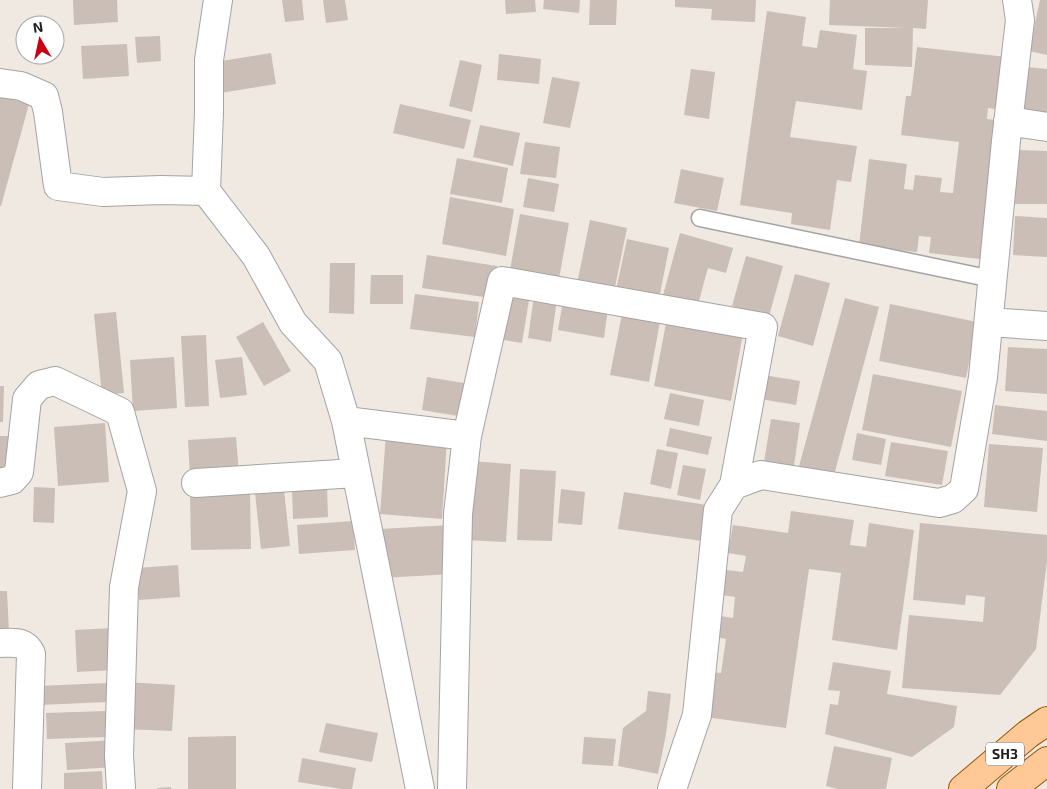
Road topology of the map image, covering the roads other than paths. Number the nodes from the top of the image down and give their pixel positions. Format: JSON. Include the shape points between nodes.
{"nodes":[{"id":1,"x":218,"y":0,"type":"edge"},
{"id":2,"x":1018,"y":0,"type":"edge"},
{"id":3,"x":0,"y":83,"type":"edge"},
{"id":4,"x":1008,"y":121,"type":"junction"},
{"id":5,"x":1047,"y":127,"type":"edge"},
{"id":6,"x":206,"y":191,"type":"junction"},
{"id":7,"x":700,"y":218,"type":"dead end"},
{"id":8,"x":992,"y":279,"type":"junction"},
{"id":9,"x":989,"y":322,"type":"junction"},
{"id":10,"x":1047,"y":326,"type":"edge"},
{"id":11,"x":346,"y":422,"type":"junction"},
{"id":12,"x":467,"y":436,"type":"junction"},
{"id":13,"x":356,"y":473,"type":"junction"},
{"id":14,"x":0,"y":483,"type":"edge"},
{"id":15,"x":196,"y":483,"type":"dead end"},
{"id":16,"x":734,"y":486,"type":"junction"},
{"id":17,"x":0,"y":642,"type":"edge"},
{"id":18,"x":1047,"y":721,"type":"edge"},
{"id":19,"x":1047,"y":761,"type":"edge"},
{"id":20,"x":27,"y":789,"type":"edge"},
{"id":21,"x":121,"y":789,"type":"edge"},
{"id":22,"x":420,"y":789,"type":"edge"},
{"id":23,"x":452,"y":789,"type":"edge"},
{"id":24,"x":672,"y":789,"type":"edge"},
{"id":25,"x":963,"y":789,"type":"edge"},
{"id":26,"x":1011,"y":789,"type":"edge"}],
"edges":[{"from":1,"to":6,"type":"street","via":[[209,60]]},
{"from":2,"to":4,"type":"street","via":[[1020,20]]},
{"from":3,"to":6,"type":"street","via":[[21,86],[44,96],[58,186],[103,192]]},
{"from":4,"to":5,"type":"street"},
{"from":4,"to":8,"type":"street"},
{"from":6,"to":11,"type":"street","via":[[256,256],[293,323],[328,361]]},
{"from":7,"to":8,"type":"lane"},
{"from":8,"to":9,"type":"street"},
{"from":9,"to":10,"type":"street"},
{"from":9,"to":16,"type":"street","via":[[964,489],[953,499],[939,503],[761,475]]},
{"from":11,"to":12,"type":"street"},
{"from":11,"to":13,"type":"street"},
{"from":12,"to":16,"type":"street","via":[[502,281],[763,327]]},
{"from":12,"to":23,"type":"street","via":[[458,514]]},
{"from":13,"to":15,"type":"street"},
{"from":13,"to":22,"type":"street"},
{"from":14,"to":21,"type":"street","via":[[12,480],[19,472],[27,399],[39,385],[55,381],[120,412],[142,491],[124,586],[119,755]]},
{"from":16,"to":24,"type":"street","via":[[718,510],[697,715]]},
{"from":17,"to":20,"type":"street","via":[[19,643],[28,647],[31,654]]},
{"from":18,"to":25,"type":"main road","number":"SH3"},
{"from":19,"to":26,"type":"main road","number":"SH3"}]}
